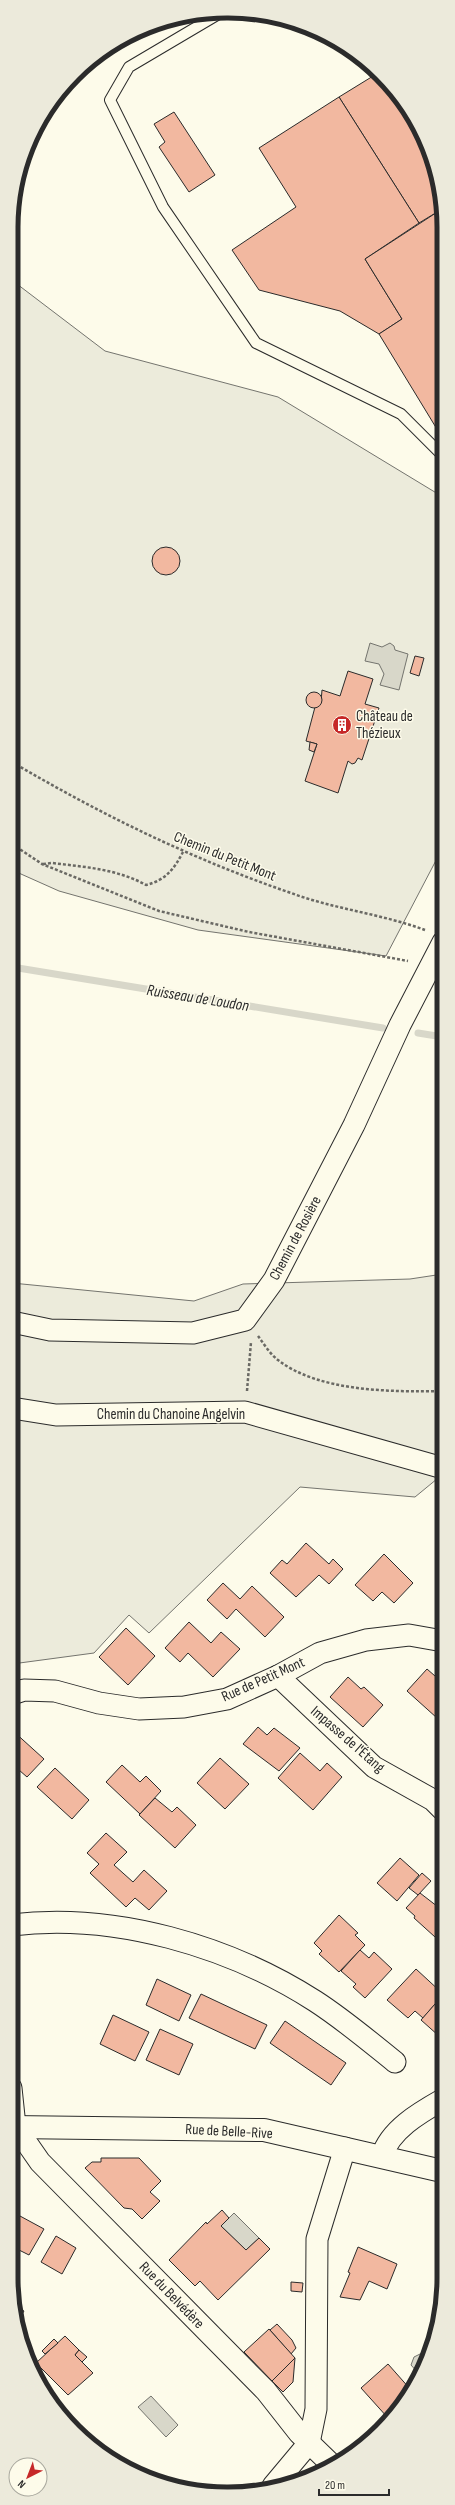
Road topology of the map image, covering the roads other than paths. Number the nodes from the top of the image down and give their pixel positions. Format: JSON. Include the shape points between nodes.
{"nodes":[{"id":1,"x":211,"y":18,"type":"edge"},
{"id":2,"x":437,"y":450,"type":"edge"},
{"id":3,"x":437,"y":937,"type":"edge"},
{"id":4,"x":18,"y":1323,"type":"edge"},
{"id":5,"x":18,"y":1409,"type":"edge"},
{"id":6,"x":437,"y":1466,"type":"edge"},
{"id":7,"x":437,"y":1640,"type":"edge"},
{"id":8,"x":278,"y":1676,"type":"junction"},
{"id":9,"x":18,"y":1692,"type":"edge"},
{"id":10,"x":437,"y":1804,"type":"edge"},
{"id":11,"x":18,"y":1924,"type":"edge"},
{"id":12,"x":395,"y":2062,"type":"dead end"},
{"id":13,"x":437,"y":2103,"type":"edge"},
{"id":14,"x":18,"y":2126,"type":"edge"},
{"id":15,"x":18,"y":2133,"type":"edge"},
{"id":16,"x":345,"y":2148,"type":"junction"},
{"id":17,"x":382,"y":2156,"type":"junction"},
{"id":18,"x":437,"y":2170,"type":"edge"},
{"id":19,"x":309,"y":2443,"type":"junction"},
{"id":20,"x":328,"y":2461,"type":"edge"},
{"id":21,"x":277,"y":2481,"type":"edge"}],
"edges":[{"from":1,"to":2,"type":"lane","via":[[129,67],[110,100],[163,207],[256,343],[402,414]]},
{"from":3,"to":4,"type":"street","name":"Chemin de Rosière","via":[[431,966],[354,1125],[274,1280],[246,1320],[192,1333],[50,1330]]},
{"from":5,"to":6,"type":"street","name":"Chemin du Chanoine Angelvin","via":[[56,1414],[245,1412]]},
{"from":7,"to":8,"type":"street","name":"Rue de Petit Mont","via":[[409,1635],[366,1640],[320,1653]]},
{"from":8,"to":9,"type":"street","name":"Rue de Petit Mont","via":[[227,1698],[184,1707],[139,1710],[55,1691]]},
{"from":8,"to":10,"type":"street","name":"Impasse de l'Étang","via":[[374,1767]]},
{"from":11,"to":12,"type":"street","via":[[85,1924],[136,1931],[201,1948],[257,1970],[315,2001]]},
{"from":13,"to":17,"type":"street","via":[[422,2111],[399,2130],[385,2147]]},
{"from":14,"to":16,"type":"street","name":"Rue de Belle-Rive","via":[[264,2130]]},
{"from":15,"to":19,"type":"street","name":"Rue du Belvédère","via":[[40,2162],[266,2391]]},
{"from":16,"to":17,"type":"street","name":"Rue de Belle-Rive"},
{"from":16,"to":19,"type":"street","via":[[317,2239],[316,2408]]},
{"from":17,"to":18,"type":"street","name":"Rue de Belle-Rive"},
{"from":19,"to":20,"type":"street","name":"Rue du Belvédère"},
{"from":19,"to":21,"type":"street"}]}
